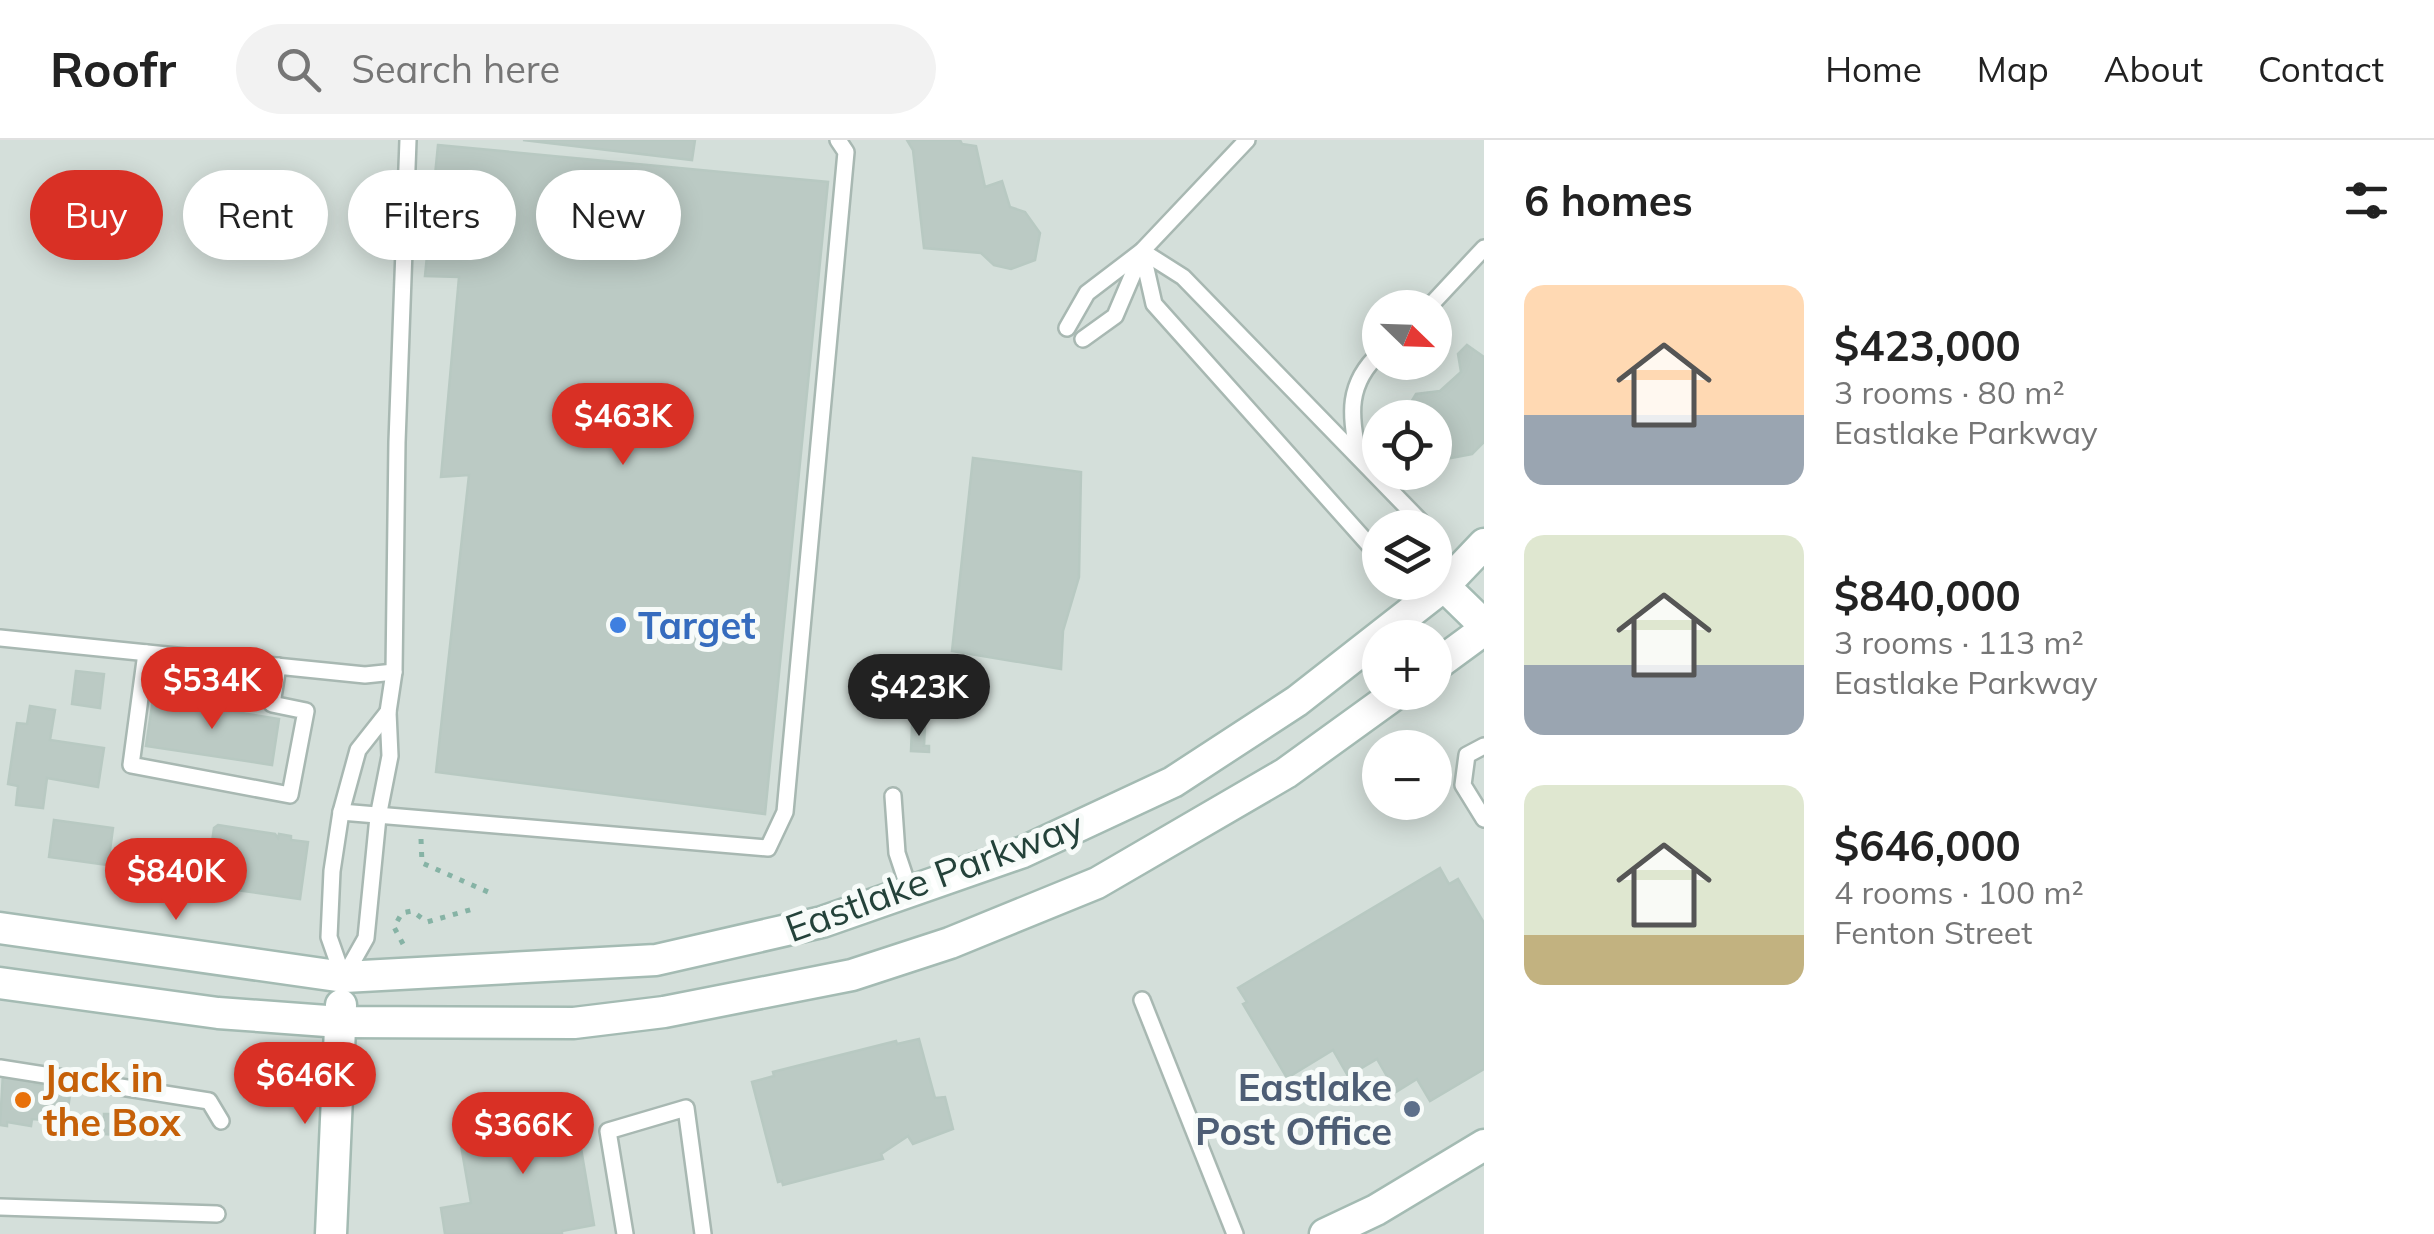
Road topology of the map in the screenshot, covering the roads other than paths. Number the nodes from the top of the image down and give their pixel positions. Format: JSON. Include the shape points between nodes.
{"nodes":[{"id":1,"x":408,"y":140,"type":"edge"},
{"id":2,"x":838,"y":140,"type":"edge"},
{"id":3,"x":1246,"y":140,"type":"edge"},
{"id":4,"x":1484,"y":248,"type":"edge"},
{"id":5,"x":1142,"y":252,"type":"junction"},
{"id":6,"x":1445,"y":290,"type":"edge"},
{"id":7,"x":1066,"y":328,"type":"dead end"},
{"id":8,"x":1083,"y":339,"type":"dead end"},
{"id":9,"x":1362,"y":374,"type":"edge"},
{"id":10,"x":1360,"y":460,"type":"junction"},
{"id":11,"x":1409,"y":510,"type":"edge"},
{"id":12,"x":1362,"y":537,"type":"edge"},
{"id":13,"x":1484,"y":544,"type":"edge"},
{"id":14,"x":1452,"y":572,"type":"edge"},
{"id":15,"x":1452,"y":597,"type":"edge"},
{"id":16,"x":1420,"y":600,"type":"edge"},
{"id":17,"x":1484,"y":628,"type":"edge"},
{"id":18,"x":0,"y":638,"type":"edge"},
{"id":19,"x":146,"y":652,"type":"junction"},
{"id":20,"x":1452,"y":653,"type":"edge"},
{"id":21,"x":278,"y":666,"type":"junction"},
{"id":22,"x":394,"y":672,"type":"junction"},
{"id":23,"x":1373,"y":710,"type":"edge"},
{"id":24,"x":388,"y":712,"type":"junction"},
{"id":25,"x":1484,"y":746,"type":"edge"},
{"id":26,"x":892,"y":796,"type":"dead end"},
{"id":27,"x":341,"y":812,"type":"junction"},
{"id":28,"x":378,"y":817,"type":"junction"},
{"id":29,"x":1484,"y":819,"type":"edge"},
{"id":30,"x":910,"y":892,"type":"junction"},
{"id":31,"x":0,"y":928,"type":"edge"},
{"id":32,"x":344,"y":977,"type":"junction"},
{"id":33,"x":0,"y":984,"type":"edge"},
{"id":34,"x":1142,"y":1000,"type":"dead end"},
{"id":35,"x":340,"y":1022,"type":"junction"},
{"id":36,"x":0,"y":1068,"type":"edge"},
{"id":37,"x":221,"y":1121,"type":"dead end"},
{"id":38,"x":1484,"y":1144,"type":"edge"},
{"id":39,"x":0,"y":1207,"type":"edge"},
{"id":40,"x":217,"y":1214,"type":"dead end"},
{"id":41,"x":331,"y":1234,"type":"edge"},
{"id":42,"x":625,"y":1234,"type":"edge"},
{"id":43,"x":703,"y":1234,"type":"edge"},
{"id":44,"x":1235,"y":1234,"type":"edge"},
{"id":45,"x":1325,"y":1234,"type":"edge"}],
"edges":[{"from":1,"to":22,"type":"lane"},
{"from":2,"to":28,"type":"lane","via":[[846,152],[785,812],[768,848]]},
{"from":3,"to":5,"type":"lane"},
{"from":4,"to":6,"type":"lane"},
{"from":5,"to":7,"type":"lane","via":[[1087,293]]},
{"from":5,"to":8,"type":"lane","via":[[1115,316]]},
{"from":5,"to":10,"type":"lane","via":[[1184,277]]},
{"from":5,"to":12,"type":"lane","via":[[1154,304]]},
{"from":9,"to":10,"type":"lane","via":[[1351,404]]},
{"from":10,"to":11,"type":"lane"},
{"from":13,"to":14,"type":"main road","name":"Eastlake Parkway"},
{"from":15,"to":17,"type":"main road"},
{"from":16,"to":30,"type":"main road","name":"Eastlake Parkway","via":[[1298,701],[1173,782],[1023,852]]},
{"from":17,"to":20,"type":"main road"},
{"from":18,"to":19,"type":"lane"},
{"from":19,"to":21,"type":"lane"},
{"from":19,"to":21,"type":"lane","via":[[131,765],[290,795],[306,711],[272,704]]},
{"from":21,"to":22,"type":"lane"},
{"from":22,"to":24,"type":"lane"},
{"from":23,"to":35,"type":"main road","name":"Eastlake Parkway","via":[[1286,773],[1096,883],[852,975],[574,1023]]},
{"from":24,"to":27,"type":"lane","via":[[358,750]]},
{"from":24,"to":28,"type":"lane","via":[[390,756]]},
{"from":25,"to":29,"type":"lane","via":[[1467,755],[1463,785]]},
{"from":26,"to":30,"type":"lane","via":[[897,853]]},
{"from":27,"to":28,"type":"lane"},
{"from":27,"to":32,"type":"lane","via":[[328,937]]},
{"from":28,"to":32,"type":"lane","via":[[366,938]]},
{"from":30,"to":32,"type":"main road","name":"Eastlake Parkway","via":[[822,922],[656,960]]},
{"from":31,"to":32,"type":"main road","name":"Eastlake Parkway"},
{"from":32,"to":35,"type":"main road"},
{"from":33,"to":35,"type":"main road","name":"Eastlake Parkway"},
{"from":34,"to":44,"type":"lane"},
{"from":35,"to":41,"type":"main road"},
{"from":36,"to":37,"type":"lane","via":[[209,1101]]},
{"from":38,"to":45,"type":"main road"},
{"from":39,"to":40,"type":"lane"},
{"from":42,"to":43,"type":"lane","via":[[608,1130],[686,1108]]}]}
